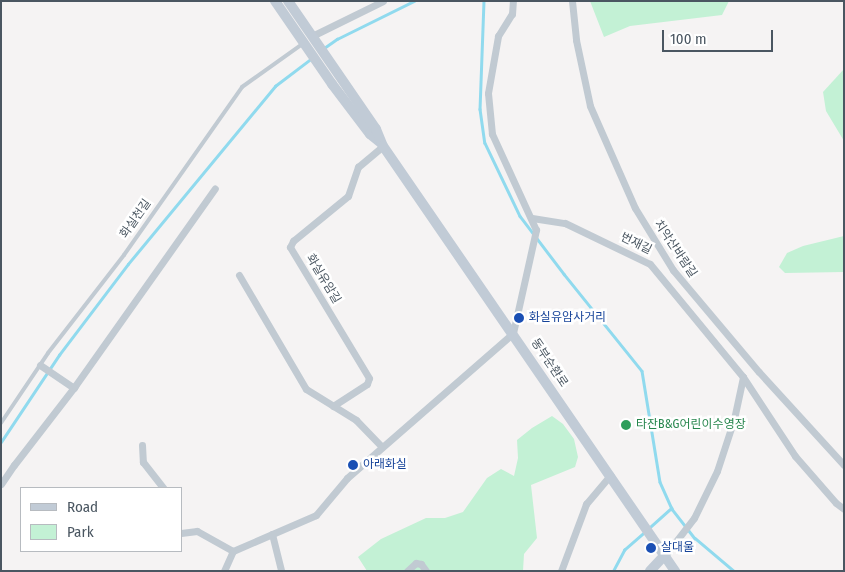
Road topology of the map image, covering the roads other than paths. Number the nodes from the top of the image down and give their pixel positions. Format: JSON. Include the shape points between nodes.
{"nodes":[{"id":1,"x":275,"y":1,"type":"edge"},
{"id":2,"x":288,"y":1,"type":"edge"},
{"id":3,"x":383,"y":1,"type":"edge"},
{"id":4,"x":572,"y":1,"type":"edge"},
{"id":5,"x":513,"y":2,"type":"edge"},
{"id":6,"x":311,"y":43,"type":"junction"},
{"id":7,"x":383,"y":146,"type":"junction"},
{"id":8,"x":216,"y":188,"type":"dead end"},
{"id":9,"x":532,"y":218,"type":"junction"},
{"id":10,"x":239,"y":275,"type":"dead end"},
{"id":11,"x":513,"y":333,"type":"junction"},
{"id":12,"x":43,"y":367,"type":"junction"},
{"id":13,"x":743,"y":377,"type":"junction"},
{"id":14,"x":72,"y":387,"type":"junction"},
{"id":15,"x":333,"y":406,"type":"junction"},
{"id":16,"x":1,"y":423,"type":"edge"},
{"id":17,"x":142,"y":445,"type":"dead end"},
{"id":18,"x":382,"y":447,"type":"junction"},
{"id":19,"x":844,"y":465,"type":"edge"},
{"id":20,"x":610,"y":475,"type":"junction"},
{"id":21,"x":1,"y":484,"type":"edge"},
{"id":22,"x":162,"y":487,"type":"edge"},
{"id":23,"x":844,"y":509,"type":"edge"},
{"id":24,"x":182,"y":533,"type":"edge"},
{"id":25,"x":272,"y":534,"type":"junction"},
{"id":26,"x":233,"y":551,"type":"junction"},
{"id":27,"x":666,"y":554,"type":"junction"},
{"id":28,"x":224,"y":571,"type":"edge"},
{"id":29,"x":281,"y":571,"type":"edge"},
{"id":30,"x":407,"y":571,"type":"edge"},
{"id":31,"x":426,"y":571,"type":"edge"},
{"id":32,"x":561,"y":571,"type":"edge"},
{"id":33,"x":650,"y":571,"type":"edge"},
{"id":34,"x":676,"y":571,"type":"edge"}],
"edges":[{"from":1,"to":6,"type":"street"},
{"from":2,"to":6,"type":"street"},
{"from":3,"to":6,"type":"street"},
{"from":4,"to":19,"type":"street","name":"치악산바람길","via":[[576,40],[590,106],[634,208],[673,270],[759,372]]},
{"from":5,"to":9,"type":"street","via":[[512,14],[498,36],[488,93],[492,134]]},
{"from":6,"to":7,"type":"street","name":"동부순환로","via":[[336,81],[376,129]]},
{"from":6,"to":12,"type":"lane","name":"화실천길","via":[[242,87]]},
{"from":7,"to":11,"type":"street","name":"동부순환로"},
{"from":7,"to":15,"type":"street","name":"화실유암길","via":[[358,167],[348,196],[293,241],[290,247],[369,378],[367,384]]},
{"from":8,"to":14,"type":"street"},
{"from":9,"to":11,"type":"street","via":[[536,230]]},
{"from":9,"to":13,"type":"street","name":"번재길","via":[[564,224],[650,264]]},
{"from":10,"to":15,"type":"street","via":[[306,389]]},
{"from":11,"to":18,"type":"street"},
{"from":11,"to":20,"type":"street","name":"동부순환로"},
{"from":12,"to":14,"type":"street"},
{"from":12,"to":16,"type":"lane","name":"화실천길"},
{"from":13,"to":23,"type":"street","name":"번재길","via":[[795,456]]},
{"from":13,"to":27,"type":"street","via":[[734,419],[717,471],[690,524]]},
{"from":14,"to":21,"type":"street"},
{"from":15,"to":18,"type":"street","via":[[356,420]]},
{"from":17,"to":22,"type":"street","via":[[143,462]]},
{"from":18,"to":25,"type":"street","via":[[347,478],[316,515]]},
{"from":20,"to":27,"type":"street","name":"동부순환로"},
{"from":20,"to":32,"type":"street","via":[[586,504]]},
{"from":24,"to":26,"type":"street","via":[[197,531]]},
{"from":25,"to":26,"type":"street"},
{"from":25,"to":29,"type":"street"},
{"from":26,"to":28,"type":"street"},
{"from":27,"to":33,"type":"street"},
{"from":27,"to":34,"type":"street","name":"동부순환로"},
{"from":30,"to":31,"type":"street","via":[[416,563]]}]}
